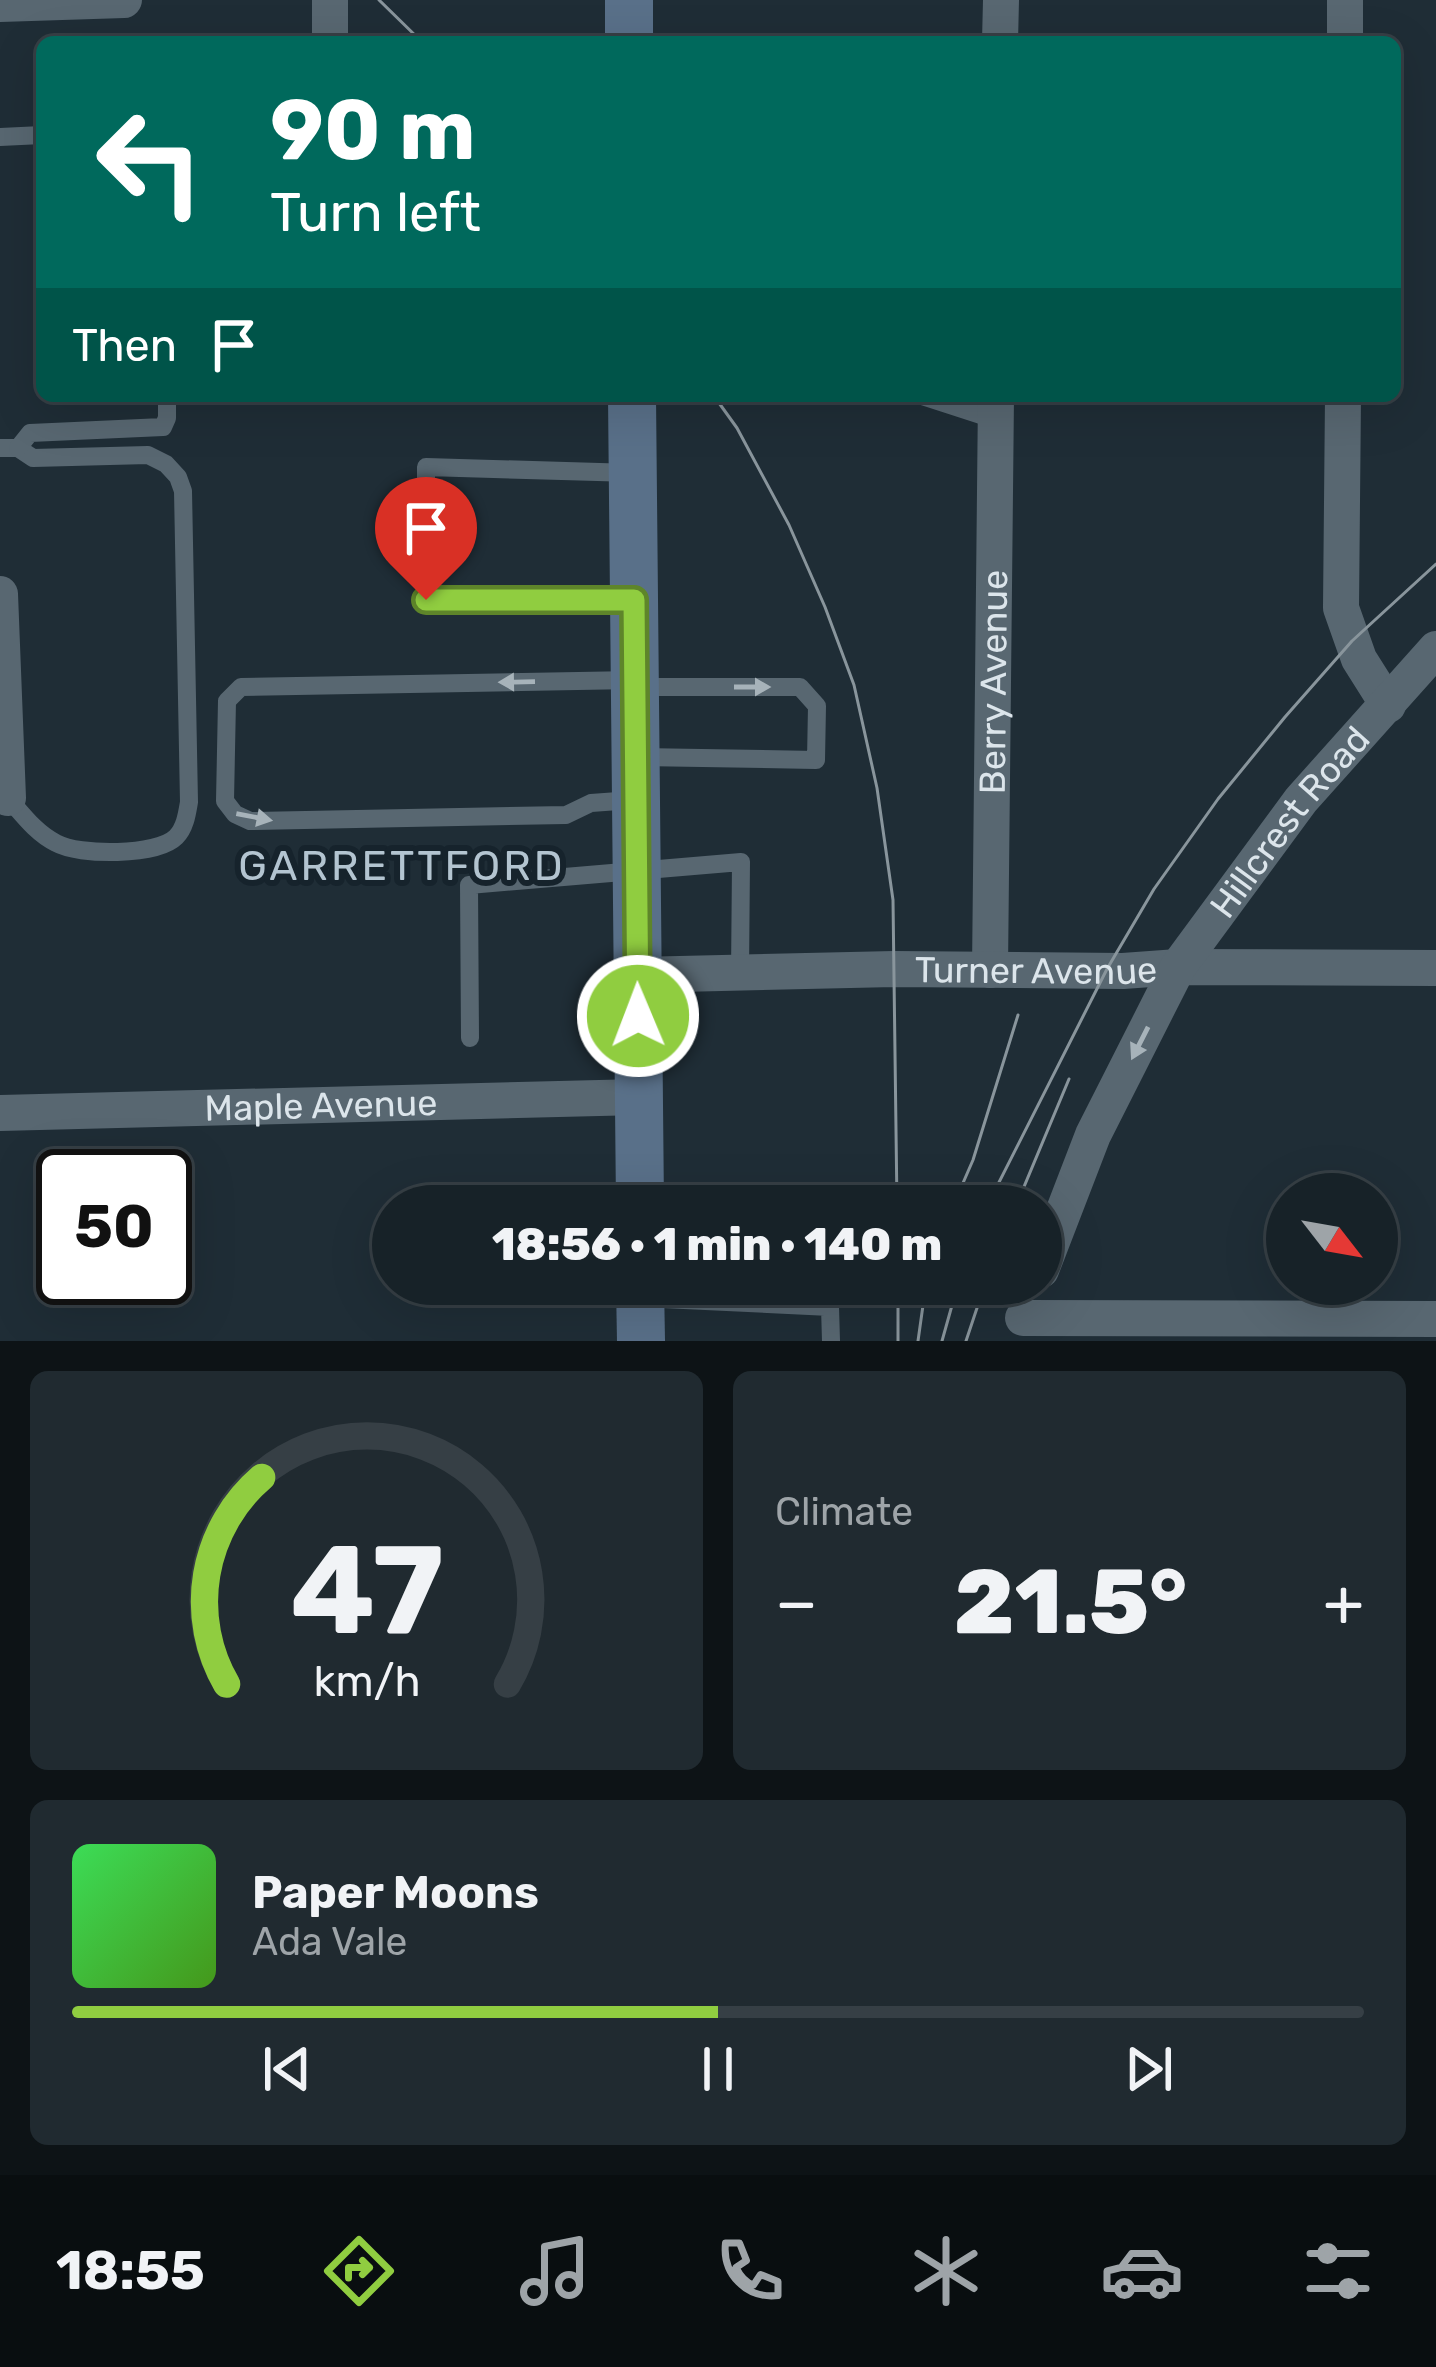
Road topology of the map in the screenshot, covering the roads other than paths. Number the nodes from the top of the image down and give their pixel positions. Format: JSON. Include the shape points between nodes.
{"nodes":[{"id":1,"x":124,"y":0,"type":"edge"},
{"id":2,"x":330,"y":0,"type":"edge"},
{"id":3,"x":629,"y":0,"type":"edge"},
{"id":4,"x":1001,"y":0,"type":"edge"},
{"id":5,"x":1345,"y":0,"type":"edge"},
{"id":6,"x":0,"y":4,"type":"edge"},
{"id":7,"x":330,"y":36,"type":"edge"},
{"id":8,"x":629,"y":36,"type":"edge"},
{"id":9,"x":1000,"y":36,"type":"edge"},
{"id":10,"x":1345,"y":36,"type":"edge"},
{"id":11,"x":36,"y":135,"type":"edge"},
{"id":12,"x":0,"y":137,"type":"edge"},
{"id":13,"x":166,"y":402,"type":"edge"},
{"id":14,"x":632,"y":402,"type":"edge"},
{"id":15,"x":959,"y":402,"type":"edge"},
{"id":16,"x":1343,"y":402,"type":"edge"},
{"id":17,"x":996,"y":408,"type":"edge"},
{"id":18,"x":9,"y":448,"type":"edge"},
{"id":19,"x":633,"y":473,"type":"junction"},
{"id":20,"x":0,"y":594,"type":"edge"},
{"id":21,"x":634,"y":600,"type":"junction"},
{"id":22,"x":1436,"y":649,"type":"edge"},
{"id":23,"x":634,"y":684,"type":"junction"},
{"id":24,"x":1388,"y":705,"type":"junction"},
{"id":25,"x":636,"y":778,"type":"junction"},
{"id":26,"x":5,"y":788,"type":"edge"},
{"id":27,"x":637,"y":870,"type":"junction"},
{"id":28,"x":1178,"y":967,"type":"junction"},
{"id":29,"x":1436,"y":968,"type":"edge"},
{"id":30,"x":991,"y":970,"type":"junction"},
{"id":31,"x":740,"y":974,"type":"junction"},
{"id":32,"x":637,"y":975,"type":"junction"},
{"id":33,"x":470,"y":1038,"type":"dead end"},
{"id":34,"x":640,"y":1097,"type":"junction"},
{"id":35,"x":0,"y":1113,"type":"edge"},
{"id":36,"x":640,"y":1185,"type":"edge"},
{"id":37,"x":1062,"y":1215,"type":"edge"},
{"id":38,"x":640,"y":1308,"type":"edge"},
{"id":39,"x":1025,"y":1314,"type":"edge"},
{"id":40,"x":1436,"y":1318,"type":"edge"},
{"id":41,"x":831,"y":1341,"type":"edge"}],
"edges":[{"from":1,"to":6,"type":"street"},
{"from":2,"to":7,"type":"street"},
{"from":3,"to":8,"type":"main road"},
{"from":4,"to":9,"type":"street"},
{"from":5,"to":10,"type":"street"},
{"from":11,"to":12,"type":"lane"},
{"from":13,"to":18,"type":"lane","via":[[163,427],[30,433]]},
{"from":14,"to":19,"type":"main road"},
{"from":15,"to":17,"type":"lane"},
{"from":16,"to":24,"type":"street","via":[[1341,608],[1359,659]]},
{"from":17,"to":30,"type":"street","name":"Berry Avenue"},
{"from":18,"to":26,"type":"lane","via":[[32,458],[148,454],[178,477],[190,802],[176,838],[160,846],[75,850],[32,826]]},
{"from":19,"to":21,"type":"main road"},
{"from":19,"to":21,"type":"lane","via":[[426,467],[426,600]]},
{"from":20,"to":26,"type":"street"},
{"from":21,"to":23,"type":"main road"},
{"from":22,"to":24,"type":"street","name":"Hillcrest Road"},
{"from":23,"to":25,"type":"main road"},
{"from":23,"to":25,"type":"lane","one_way":true,"via":[[800,687],[817,706],[816,760]]},
{"from":23,"to":25,"type":"lane","one_way":true,"via":[[242,687],[227,700],[225,801],[250,821],[566,815]]},
{"from":24,"to":28,"type":"street","name":"Hillcrest Road","via":[[1301,800]]},
{"from":25,"to":27,"type":"main road"},
{"from":27,"to":31,"type":"lane","via":[[741,862]]},
{"from":27,"to":32,"type":"main road"},
{"from":27,"to":33,"type":"lane","via":[[469,884]]},
{"from":28,"to":29,"type":"street","name":"Turner Avenue"},
{"from":28,"to":30,"type":"street","name":"Turner Avenue"},
{"from":28,"to":37,"type":"street","name":"Hillcrest Road","one_way":true},
{"from":30,"to":31,"type":"street","name":"Turner Avenue"},
{"from":31,"to":32,"type":"street","name":"Turner Avenue"},
{"from":32,"to":34,"type":"main road"},
{"from":34,"to":35,"type":"street","name":"Maple Avenue"},
{"from":34,"to":36,"type":"main road"},
{"from":38,"to":41,"type":"lane","via":[[830,1307]]},
{"from":39,"to":40,"type":"street"}]}
